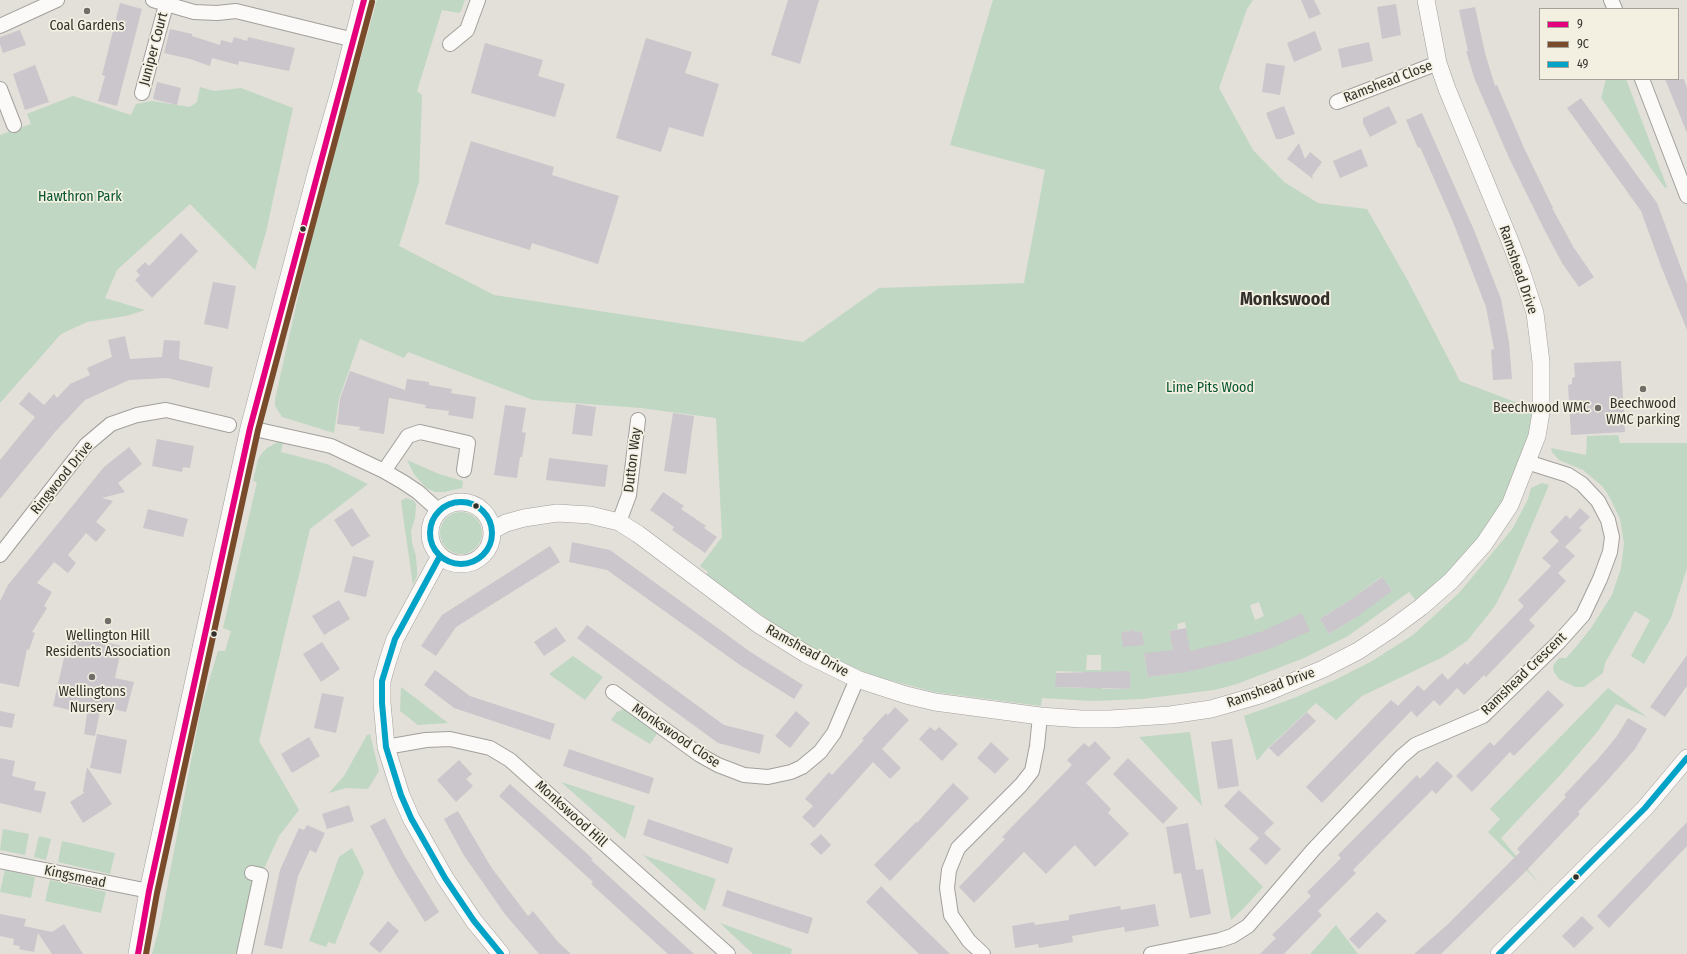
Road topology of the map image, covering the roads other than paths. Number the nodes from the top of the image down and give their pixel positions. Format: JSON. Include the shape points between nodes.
{"nodes":[{"id":1,"x":57,"y":0,"type":"edge"},
{"id":2,"x":364,"y":0,"type":"edge"},
{"id":3,"x":478,"y":0,"type":"edge"},
{"id":4,"x":1426,"y":0,"type":"edge"},
{"id":5,"x":159,"y":2,"type":"edge"},
{"id":6,"x":238,"y":5,"type":"edge"},
{"id":7,"x":0,"y":26,"type":"edge"},
{"id":8,"x":354,"y":40,"type":"junction"},
{"id":9,"x":450,"y":44,"type":"dead end"},
{"id":10,"x":1438,"y":62,"type":"junction"},
{"id":11,"x":1642,"y":80,"type":"edge"},
{"id":12,"x":0,"y":89,"type":"edge"},
{"id":13,"x":140,"y":95,"type":"dead end"},
{"id":14,"x":1337,"y":102,"type":"dead end"},
{"id":15,"x":14,"y":125,"type":"dead end"},
{"id":16,"x":1687,"y":196,"type":"edge"},
{"id":17,"x":638,"y":420,"type":"dead end"},
{"id":18,"x":228,"y":425,"type":"dead end"},
{"id":19,"x":250,"y":428,"type":"junction"},
{"id":20,"x":1527,"y":462,"type":"junction"},
{"id":21,"x":464,"y":470,"type":"dead end"},
{"id":22,"x":384,"y":471,"type":"junction"},
{"id":23,"x":439,"y":511,"type":"junction"},
{"id":24,"x":619,"y":522,"type":"junction"},
{"id":25,"x":493,"y":530,"type":"junction"},
{"id":26,"x":0,"y":555,"type":"edge"},
{"id":27,"x":440,"y":556,"type":"junction"},
{"id":28,"x":857,"y":679,"type":"junction"},
{"id":29,"x":612,"y":692,"type":"dead end"},
{"id":30,"x":1040,"y":716,"type":"junction"},
{"id":31,"x":386,"y":746,"type":"junction"},
{"id":32,"x":1687,"y":758,"type":"edge"},
{"id":33,"x":0,"y":861,"type":"edge"},
{"id":34,"x":252,"y":873,"type":"dead end"},
{"id":35,"x":149,"y":891,"type":"junction"},
{"id":36,"x":138,"y":954,"type":"edge"},
{"id":37,"x":244,"y":954,"type":"edge"},
{"id":38,"x":501,"y":954,"type":"edge"},
{"id":39,"x":728,"y":954,"type":"edge"},
{"id":40,"x":983,"y":954,"type":"edge"},
{"id":41,"x":1151,"y":954,"type":"edge"},
{"id":42,"x":1499,"y":954,"type":"edge"}],
"edges":[{"from":1,"to":7,"type":"street"},
{"from":2,"to":8,"type":"main road"},
{"from":3,"to":9,"type":"street","via":[[467,30]]},
{"from":4,"to":10,"type":"street","name":"Ramshead Drive"},
{"from":5,"to":6,"type":"street","via":[[194,12],[217,13]]},
{"from":5,"to":13,"type":"street","name":"Juniper Court"},
{"from":6,"to":8,"type":"street"},
{"from":8,"to":19,"type":"main road"},
{"from":10,"to":14,"type":"street","name":"Ramshead Close"},
{"from":10,"to":20,"type":"street","name":"Ramshead Drive","via":[[1462,128],[1513,248],[1534,314],[1541,362],[1541,412],[1537,436]]},
{"from":11,"to":16,"type":"street"},
{"from":12,"to":15,"type":"street"},
{"from":17,"to":24,"type":"street","name":"Dutton Way","via":[[629,494]]},
{"from":18,"to":26,"type":"street","name":"Ringwood Drive","via":[[166,410],[137,414],[111,424],[86,445]]},
{"from":19,"to":22,"type":"street","via":[[331,446]]},
{"from":19,"to":35,"type":"main road"},
{"from":20,"to":30,"type":"street","name":"Ramshead Drive","via":[[1510,505],[1484,544],[1451,581],[1390,630],[1323,669],[1263,694],[1211,709],[1110,719]]},
{"from":20,"to":41,"type":"street","name":"Ramshead Crescent","via":[[1568,475],[1582,484],[1598,501],[1608,520],[1612,536],[1610,552],[1583,615],[1483,716],[1415,745],[1401,757],[1313,850],[1248,926],[1220,940]]},
{"from":21,"to":22,"type":"street","via":[[468,443],[420,432],[408,436]]},
{"from":22,"to":23,"type":"street","via":[[418,492]]},
{"from":23,"to":25,"type":"street","via":[[452,503],[470,503],[485,513]]},
{"from":23,"to":27,"type":"street","via":[[432,521],[430,537],[432,546]]},
{"from":24,"to":25,"type":"street","name":"Ramshead Drive","via":[[590,515],[557,513],[524,518]]},
{"from":24,"to":28,"type":"street","name":"Ramshead Drive","via":[[758,624],[806,654]]},
{"from":25,"to":27,"type":"street","via":[[489,547],[477,560],[459,564]]},
{"from":27,"to":31,"type":"street","via":[[395,638],[382,681]]},
{"from":28,"to":29,"type":"street","name":"Monkswood Close","via":[[834,733],[820,752],[802,767],[768,777],[744,775],[718,765]]},
{"from":28,"to":30,"type":"street","name":"Ramshead Drive","via":[[935,702]]},
{"from":30,"to":40,"type":"street","via":[[1032,771],[958,848],[949,870],[947,888],[951,915],[969,941]]},
{"from":31,"to":38,"type":"street","via":[[411,818],[445,878],[474,921]]},
{"from":31,"to":39,"type":"street","name":"Monkswood Hill","via":[[426,740],[450,740],[490,748],[510,760]]},
{"from":32,"to":42,"type":"street","via":[[1645,808]]},
{"from":33,"to":35,"type":"street","name":"Kingsmead"},
{"from":34,"to":37,"type":"street","via":[[261,876]]},
{"from":35,"to":36,"type":"main road"}]}
